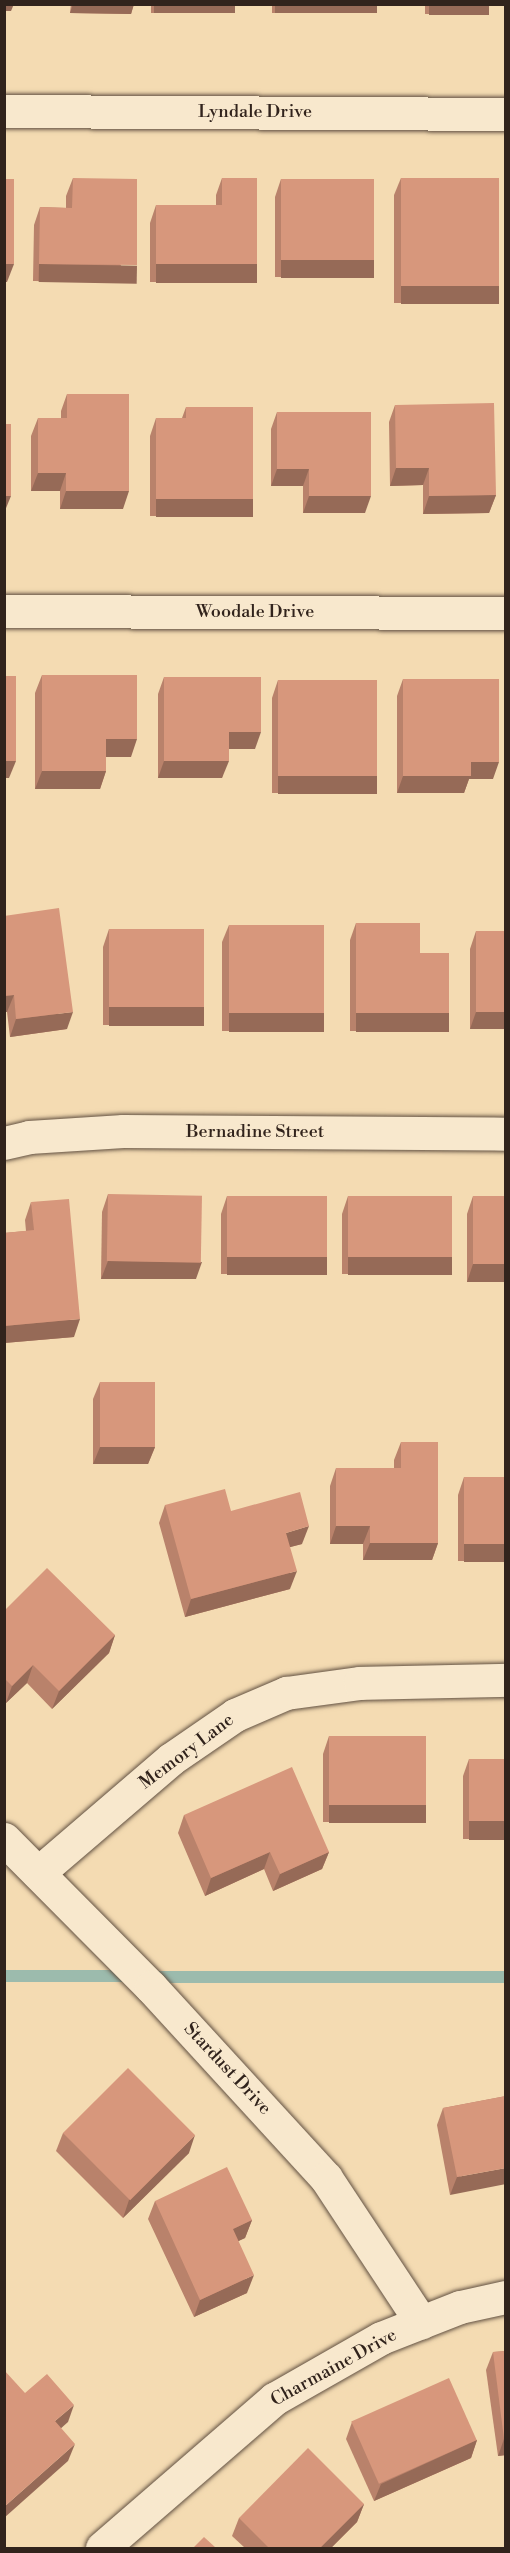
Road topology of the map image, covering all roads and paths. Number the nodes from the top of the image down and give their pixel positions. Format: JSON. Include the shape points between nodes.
{"nodes":[{"id":1,"x":4,"y":111,"type":"edge"},
{"id":2,"x":506,"y":114,"type":"edge"},
{"id":3,"x":4,"y":611,"type":"edge"},
{"id":4,"x":506,"y":613,"type":"edge"},
{"id":5,"x":506,"y":1134,"type":"edge"},
{"id":6,"x":4,"y":1143,"type":"edge"},
{"id":7,"x":506,"y":1680,"type":"edge"},
{"id":8,"x":4,"y":1839,"type":"edge"},
{"id":9,"x":38,"y":1873,"type":"junction"},
{"id":10,"x":506,"y":2297,"type":"edge"},
{"id":11,"x":421,"y":2322,"type":"junction"},
{"id":12,"x":102,"y":2548,"type":"edge"}],
"edges":[{"from":1,"to":2,"type":"street","name":"Lyndale Drive"},
{"from":3,"to":4,"type":"street","name":"Woodale Drive"},
{"from":5,"to":6,"type":"street","name":"Bernadine Street","via":[[123,1131],[29,1137]]},
{"from":7,"to":9,"type":"street","name":"Memory Lane","via":[[360,1683],[286,1693],[235,1714],[171,1759]]},
{"from":8,"to":9,"type":"street","name":"Stardust Drive"},
{"from":9,"to":11,"type":"street","name":"Stardust Drive","via":[[210,2050],[327,2178]]},
{"from":10,"to":11,"type":"street","name":"Charmaine Drive"},
{"from":11,"to":12,"type":"street","name":"Charmaine Drive","via":[[381,2337],[274,2399]]}]}
